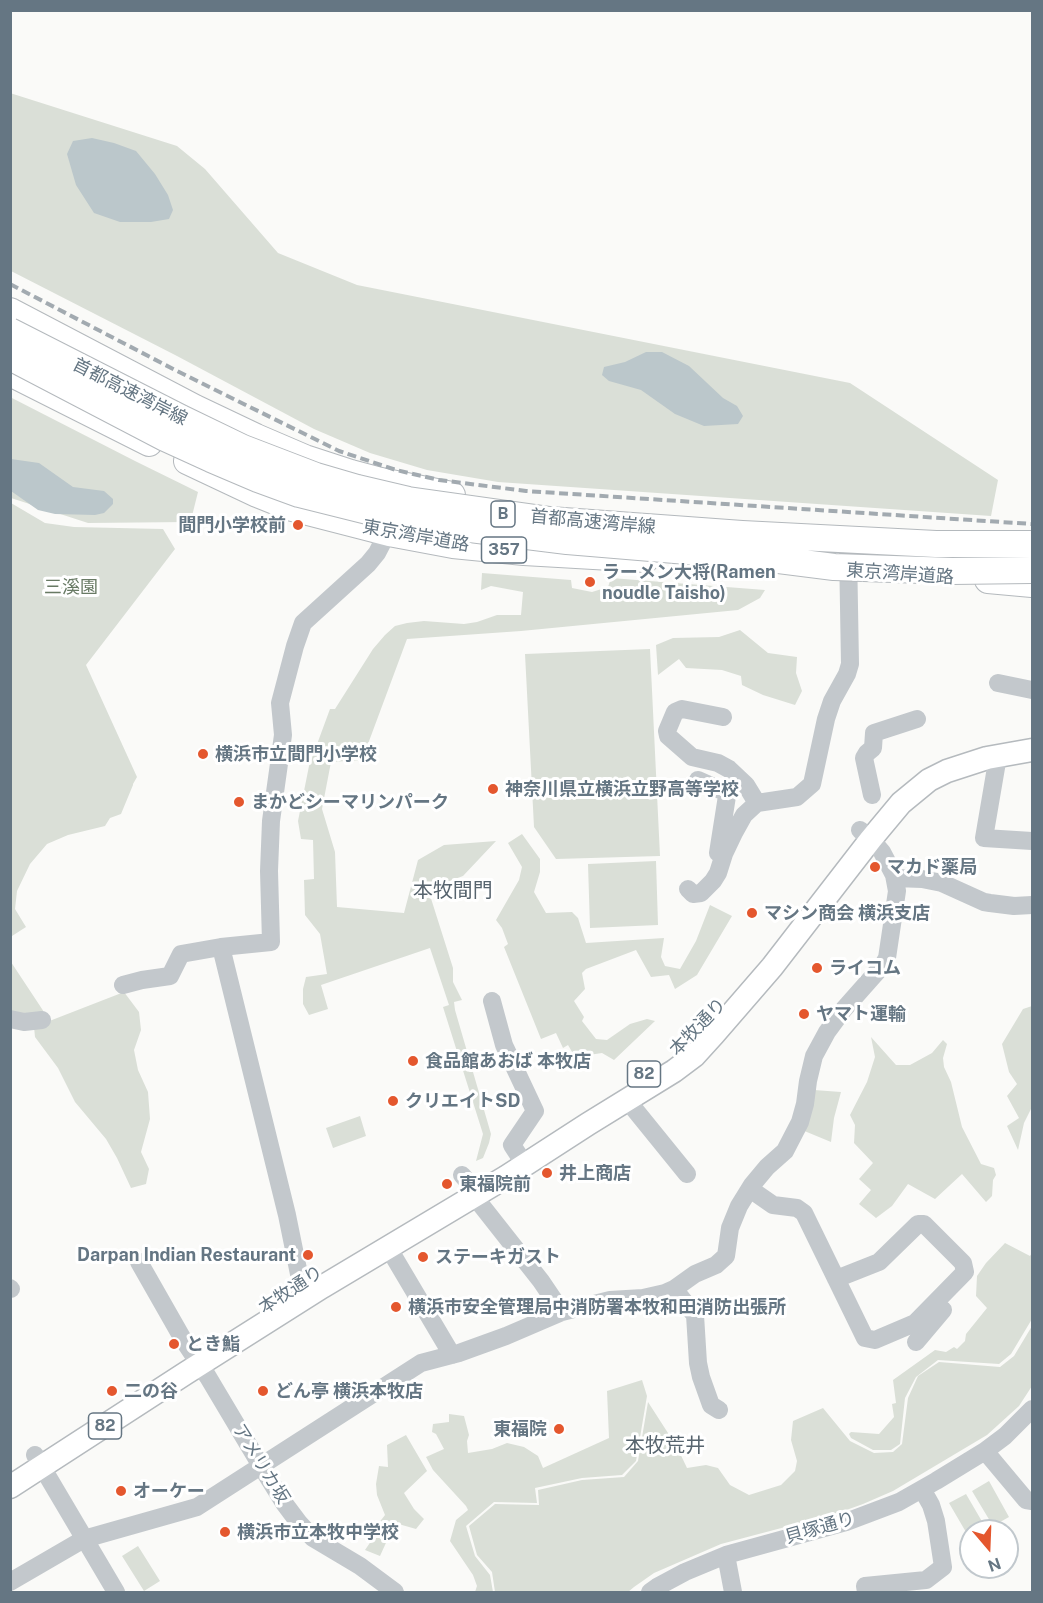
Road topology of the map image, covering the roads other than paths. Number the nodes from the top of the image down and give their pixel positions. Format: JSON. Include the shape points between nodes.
{"nodes":[{"id":1,"x":10,"y":311,"type":"edge"},
{"id":2,"x":10,"y":332,"type":"edge"},
{"id":3,"x":10,"y":355,"type":"edge"},
{"id":4,"x":10,"y":373,"type":"edge"},
{"id":5,"x":406,"y":486,"type":"junction"},
{"id":6,"x":388,"y":533,"type":"junction"},
{"id":7,"x":1032,"y":545,"type":"edge"},
{"id":8,"x":848,"y":560,"type":"junction"},
{"id":9,"x":1032,"y":568,"type":"edge"},
{"id":10,"x":1032,"y":584,"type":"edge"},
{"id":11,"x":998,"y":683,"type":"dead end"},
{"id":12,"x":1032,"y":690,"type":"edge"},
{"id":13,"x":723,"y":717,"type":"dead end"},
{"id":14,"x":917,"y":719,"type":"dead end"},
{"id":15,"x":1032,"y":737,"type":"edge"},
{"id":16,"x":1032,"y":750,"type":"edge"},
{"id":17,"x":998,"y":756,"type":"junction"},
{"id":18,"x":698,"y":780,"type":"dead end"},
{"id":19,"x":872,"y":795,"type":"dead end"},
{"id":20,"x":757,"y":804,"type":"junction"},
{"id":21,"x":866,"y":835,"type":"junction"},
{"id":22,"x":1032,"y":841,"type":"edge"},
{"id":23,"x":894,"y":879,"type":"junction"},
{"id":24,"x":713,"y":881,"type":"junction"},
{"id":25,"x":688,"y":890,"type":"dead end"},
{"id":26,"x":1032,"y":905,"type":"edge"},
{"id":27,"x":221,"y":947,"type":"junction"},
{"id":28,"x":123,"y":985,"type":"dead end"},
{"id":29,"x":492,"y":1001,"type":"dead end"},
{"id":30,"x":10,"y":1020,"type":"edge"},
{"id":31,"x":42,"y":1020,"type":"dead end"},
{"id":32,"x":627,"y":1100,"type":"junction"},
{"id":33,"x":521,"y":1159,"type":"junction"},
{"id":34,"x":687,"y":1174,"type":"dead end"},
{"id":35,"x":468,"y":1184,"type":"junction"},
{"id":36,"x":750,"y":1189,"type":"junction"},
{"id":37,"x":388,"y":1247,"type":"junction"},
{"id":38,"x":139,"y":1262,"type":"dead end"},
{"id":39,"x":836,"y":1280,"type":"junction"},
{"id":40,"x":957,"y":1280,"type":"junction"},
{"id":41,"x":674,"y":1289,"type":"junction"},
{"id":42,"x":304,"y":1290,"type":"junction"},
{"id":43,"x":562,"y":1312,"type":"junction"},
{"id":44,"x":916,"y":1342,"type":"dead end"},
{"id":45,"x":452,"y":1355,"type":"junction"},
{"id":46,"x":196,"y":1359,"type":"junction"},
{"id":47,"x":719,"y":1410,"type":"dead end"},
{"id":48,"x":1032,"y":1410,"type":"edge"},
{"id":49,"x":985,"y":1451,"type":"junction"},
{"id":50,"x":38,"y":1461,"type":"junction"},
{"id":51,"x":261,"y":1466,"type":"junction"},
{"id":52,"x":10,"y":1471,"type":"edge"},
{"id":53,"x":10,"y":1487,"type":"edge"},
{"id":54,"x":922,"y":1489,"type":"junction"},
{"id":55,"x":1032,"y":1501,"type":"edge"},
{"id":56,"x":84,"y":1539,"type":"junction"},
{"id":57,"x":726,"y":1555,"type":"junction"},
{"id":58,"x":10,"y":1582,"type":"edge"},
{"id":59,"x":116,"y":1593,"type":"edge"},
{"id":60,"x":395,"y":1593,"type":"edge"},
{"id":61,"x":650,"y":1593,"type":"edge"},
{"id":62,"x":733,"y":1593,"type":"edge"},
{"id":63,"x":866,"y":1593,"type":"edge"}],
"edges":[{"from":1,"to":5,"type":"highway","name":"東京湾岸道路","number":"357","via":[[256,437],[305,458]]},
{"from":2,"to":7,"type":"highway","name":"首都高速湾岸線","number":"B","bridge":true,"via":[[243,448],[316,476],[408,500],[550,520],[742,534]]},
{"from":3,"to":9,"type":"highway","name":"首都高速湾岸線","number":"B","bridge":true,"via":[[220,463],[299,494],[383,515],[567,541],[834,567],[952,571]]},
{"from":4,"to":6,"type":"highway","name":"東京湾岸道路","number":"357","via":[[257,494],[292,508]]},
{"from":5,"to":6,"type":"street"},
{"from":5,"to":8,"type":"highway","name":"東京湾岸道路","number":"357"},
{"from":6,"to":8,"type":"highway","name":"東京湾岸道路","number":"357","via":[[524,552]]},
{"from":6,"to":27,"type":"street","via":[[368,564],[303,623],[280,703],[283,735],[272,822],[271,942]]},
{"from":8,"to":9,"type":"highway","name":"東京湾岸道路","number":"357"},
{"from":8,"to":10,"type":"highway","name":"東京湾岸道路","number":"357"},
{"from":8,"to":20,"type":"street","via":[[850,664],[826,719],[812,784],[797,797]]},
{"from":11,"to":12,"type":"street"},
{"from":13,"to":20,"type":"street","via":[[682,709],[675,712],[668,736],[692,757],[729,769],[746,785]]},
{"from":14,"to":19,"type":"street","via":[[874,733],[873,748],[864,758]]},
{"from":15,"to":21,"type":"main road","name":"本牧通り","number":"82","via":[[989,744],[949,757],[910,777],[884,801]]},
{"from":16,"to":17,"type":"main road","name":"本牧通り","number":"82"},
{"from":17,"to":21,"type":"main road","name":"本牧通り","number":"82","via":[[929,780]]},
{"from":17,"to":22,"type":"street","via":[[984,838]]},
{"from":18,"to":24,"type":"street","via":[[727,796]]},
{"from":20,"to":24,"type":"street","via":[[744,815]]},
{"from":21,"to":23,"type":"street","via":[[882,852]]},
{"from":21,"to":32,"type":"main road","name":"本牧通り","number":"82","via":[[772,967],[714,1034],[694,1056]]},
{"from":21,"to":33,"type":"main road","name":"本牧通り","number":"82","via":[[683,1047]]},
{"from":23,"to":26,"type":"street","via":[[942,883],[990,903]]},
{"from":23,"to":36,"type":"street","via":[[897,891],[887,958],[827,1032],[814,1056],[800,1122],[785,1151]]},
{"from":24,"to":25,"type":"street","via":[[700,893]]},
{"from":27,"to":28,"type":"street","via":[[181,954],[170,976]]},
{"from":27,"to":42,"type":"street"},
{"from":29,"to":33,"type":"street","via":[[504,1045],[535,1111],[513,1145]]},
{"from":30,"to":31,"type":"street"},
{"from":32,"to":33,"type":"main road","name":"本牧通り","number":"82"},
{"from":32,"to":34,"type":"street"},
{"from":33,"to":35,"type":"main road","name":"本牧通り","number":"82"},
{"from":35,"to":37,"type":"main road","name":"本牧通り","number":"82"},
{"from":35,"to":42,"type":"main road","name":"本牧通り","number":"82"},
{"from":35,"to":43,"type":"street"},
{"from":36,"to":39,"type":"street","via":[[773,1205],[797,1208],[804,1213]]},
{"from":36,"to":41,"type":"street","via":[[730,1228],[726,1256]]},
{"from":37,"to":42,"type":"main road","name":"本牧通り","number":"82"},
{"from":37,"to":45,"type":"street"},
{"from":38,"to":46,"type":"street","name":"アメリカ坂"},
{"from":39,"to":40,"type":"street","via":[[865,1338],[875,1340],[915,1323]]},
{"from":39,"to":40,"type":"street","via":[[879,1262],[918,1224],[924,1224],[963,1263],[965,1272]]},
{"from":40,"to":44,"type":"street","via":[[956,1294]]},
{"from":41,"to":43,"type":"street"},
{"from":41,"to":47,"type":"street","via":[[695,1315],[701,1377],[711,1405]]},
{"from":42,"to":46,"type":"main road","name":"本牧通り","number":"82"},
{"from":43,"to":45,"type":"street"},
{"from":45,"to":51,"type":"street","via":[[421,1363]]},
{"from":46,"to":50,"type":"main road","number":"82"},
{"from":46,"to":51,"type":"street","name":"アメリカ坂"},
{"from":48,"to":49,"type":"street","name":"貝塚通り"},
{"from":49,"to":54,"type":"street","name":"貝塚通り"},
{"from":49,"to":55,"type":"street","via":[[1026,1500]]},
{"from":50,"to":52,"type":"main road","number":"82"},
{"from":50,"to":53,"type":"main road","number":"82"},
{"from":50,"to":56,"type":"street"},
{"from":51,"to":56,"type":"street","via":[[197,1508]]},
{"from":51,"to":60,"type":"street","name":"アメリカ坂","via":[[284,1503],[313,1538]]},
{"from":54,"to":57,"type":"street","name":"貝塚通り","via":[[846,1522]]},
{"from":54,"to":63,"type":"street","via":[[936,1521],[943,1567],[926,1580],[865,1586]]},
{"from":56,"to":58,"type":"street"},
{"from":56,"to":59,"type":"street"},
{"from":57,"to":61,"type":"street","name":"貝塚通り","via":[[685,1572]]},
{"from":57,"to":62,"type":"street"}]}
